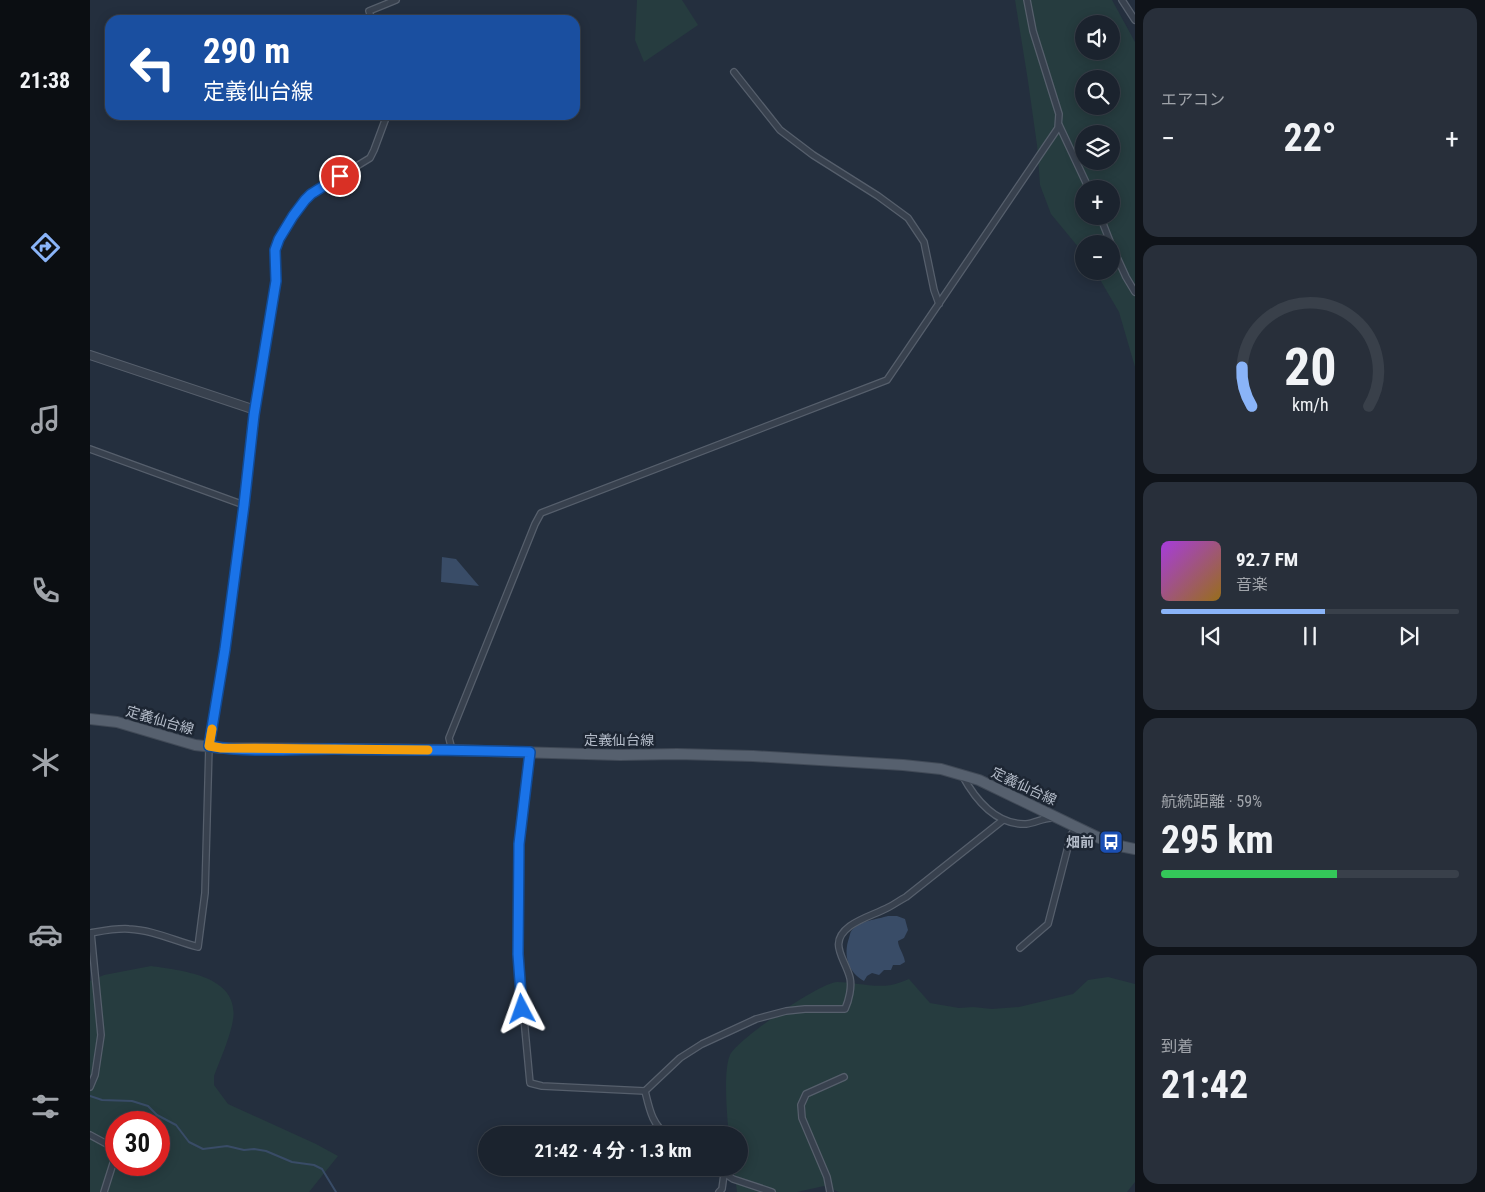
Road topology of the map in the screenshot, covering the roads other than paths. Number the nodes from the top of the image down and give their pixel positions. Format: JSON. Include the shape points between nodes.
{"nodes":[{"id":1,"x":396,"y":0,"type":"edge"},
{"id":2,"x":1026,"y":0,"type":"edge"},
{"id":3,"x":1122,"y":0,"type":"edge"},
{"id":4,"x":370,"y":15,"type":"edge"},
{"id":5,"x":1135,"y":20,"type":"edge"},
{"id":6,"x":734,"y":72,"type":"dead end"},
{"id":7,"x":385,"y":120,"type":"edge"},
{"id":8,"x":1059,"y":125,"type":"junction"},
{"id":9,"x":1085,"y":180,"type":"edge"},
{"id":10,"x":1120,"y":264,"type":"edge"},
{"id":11,"x":1135,"y":292,"type":"edge"},
{"id":12,"x":939,"y":304,"type":"junction"},
{"id":13,"x":90,"y":355,"type":"edge"},
{"id":14,"x":255,"y":410,"type":"junction"},
{"id":15,"x":90,"y":449,"type":"edge"},
{"id":16,"x":244,"y":505,"type":"junction"},
{"id":17,"x":90,"y":719,"type":"edge"},
{"id":18,"x":209,"y":746,"type":"junction"},
{"id":19,"x":452,"y":750,"type":"junction"},
{"id":20,"x":530,"y":752,"type":"junction"},
{"id":21,"x":962,"y":775,"type":"junction"},
{"id":22,"x":1057,"y":818,"type":"junction"},
{"id":23,"x":1002,"y":820,"type":"junction"},
{"id":24,"x":1077,"y":827,"type":"junction"},
{"id":25,"x":1135,"y":849,"type":"edge"},
{"id":26,"x":90,"y":933,"type":"edge"},
{"id":27,"x":1020,"y":948,"type":"dead end"},
{"id":28,"x":844,"y":1077,"type":"dead end"},
{"id":29,"x":90,"y":1087,"type":"edge"},
{"id":30,"x":644,"y":1091,"type":"junction"},
{"id":31,"x":657,"y":1126,"type":"edge"},
{"id":32,"x":90,"y":1135,"type":"edge"},
{"id":33,"x":105,"y":1142,"type":"edge"},
{"id":34,"x":109,"y":1176,"type":"edge"},
{"id":35,"x":724,"y":1176,"type":"edge"},
{"id":36,"x":729,"y":1176,"type":"edge"},
{"id":37,"x":104,"y":1192,"type":"edge"},
{"id":38,"x":719,"y":1192,"type":"edge"},
{"id":39,"x":772,"y":1192,"type":"edge"},
{"id":40,"x":830,"y":1192,"type":"edge"}],
"edges":[{"from":1,"to":4,"type":"street","via":[[369,11]]},
{"from":2,"to":8,"type":"street","via":[[1059,114]]},
{"from":3,"to":5,"type":"street"},
{"from":6,"to":12,"type":"street","via":[[780,130],[813,156],[908,218],[924,242]]},
{"from":7,"to":14,"type":"street","via":[[370,158],[311,194],[279,239],[275,250],[276,281]]},
{"from":8,"to":9,"type":"street"},
{"from":8,"to":12,"type":"street"},
{"from":10,"to":11,"type":"street"},
{"from":12,"to":19,"type":"street","via":[[887,380],[541,513],[449,738]]},
{"from":13,"to":14,"type":"street"},
{"from":14,"to":16,"type":"street"},
{"from":15,"to":16,"type":"street"},
{"from":16,"to":18,"type":"street"},
{"from":17,"to":18,"type":"main road","name":"定義仙台線","via":[[117,722],[195,745]]},
{"from":18,"to":19,"type":"main road","name":"定義仙台線"},
{"from":18,"to":26,"type":"street","via":[[205,893],[198,947],[154,933],[128,929]]},
{"from":19,"to":20,"type":"main road","name":"定義仙台線"},
{"from":20,"to":21,"type":"main road","name":"定義仙台線","via":[[753,756],[903,765]]},
{"from":20,"to":30,"type":"street","via":[[519,844],[518,944],[530,1083]]},
{"from":21,"to":22,"type":"main road","name":"定義仙台線"},
{"from":21,"to":23,"type":"street","via":[[976,799]]},
{"from":22,"to":23,"type":"street","via":[[1026,824]]},
{"from":22,"to":24,"type":"main road","name":"定義仙台線"},
{"from":23,"to":30,"type":"street","via":[[906,897],[867,915],[840,937],[838,947],[850,979],[846,1009],[786,1011],[756,1019],[680,1058]]},
{"from":24,"to":25,"type":"main road","name":"定義仙台線","via":[[1120,846]]},
{"from":24,"to":27,"type":"street","via":[[1071,835],[1048,924]]},
{"from":26,"to":29,"type":"street","via":[[101,1035]]},
{"from":28,"to":40,"type":"street","via":[[806,1094],[801,1109]]},
{"from":30,"to":31,"type":"street"},
{"from":32,"to":33,"type":"street"},
{"from":34,"to":37,"type":"street"},
{"from":35,"to":38,"type":"street"},
{"from":36,"to":39,"type":"street"}]}
